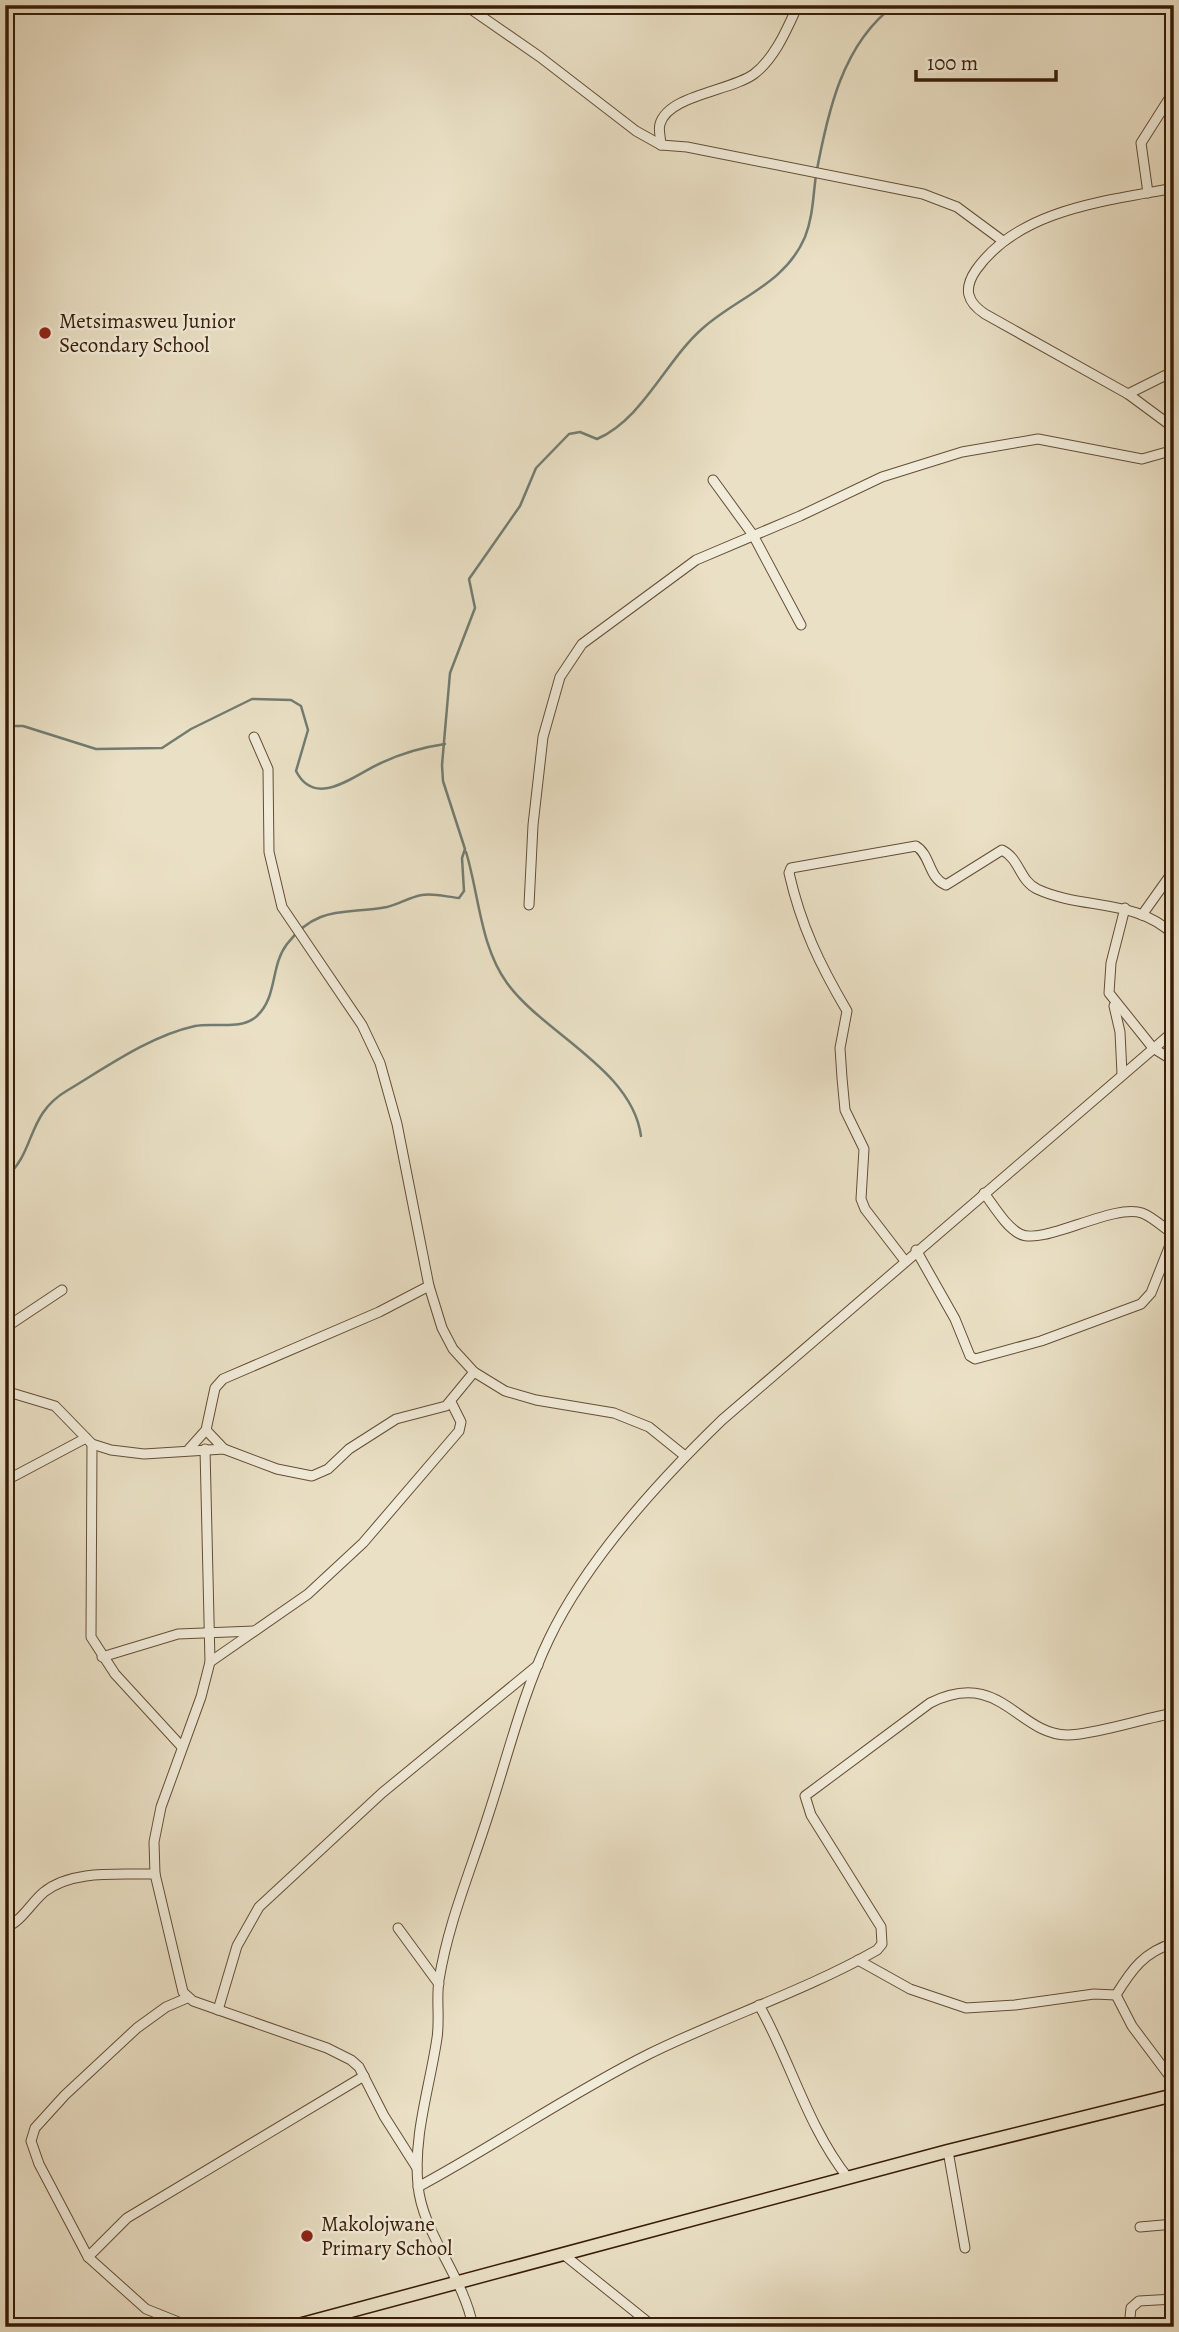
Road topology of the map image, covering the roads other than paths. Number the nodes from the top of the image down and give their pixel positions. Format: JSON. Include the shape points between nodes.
{"nodes":[{"id":1,"x":465,"y":5,"type":"edge"},
{"id":2,"x":799,"y":5,"type":"edge"},
{"id":3,"x":1174,"y":90,"type":"edge"},
{"id":4,"x":661,"y":145,"type":"junction"},
{"id":5,"x":1174,"y":188,"type":"edge"},
{"id":6,"x":1148,"y":193,"type":"junction"},
{"id":7,"x":1003,"y":241,"type":"junction"},
{"id":8,"x":1174,"y":370,"type":"edge"},
{"id":9,"x":1128,"y":394,"type":"junction"},
{"id":10,"x":1174,"y":428,"type":"edge"},
{"id":11,"x":1174,"y":450,"type":"edge"},
{"id":12,"x":713,"y":480,"type":"dead end"},
{"id":13,"x":753,"y":535,"type":"junction"},
{"id":14,"x":801,"y":625,"type":"dead end"},
{"id":15,"x":254,"y":737,"type":"dead end"},
{"id":16,"x":1174,"y":870,"type":"edge"},
{"id":17,"x":529,"y":905,"type":"dead end"},
{"id":18,"x":1125,"y":908,"type":"junction"},
{"id":19,"x":1142,"y":915,"type":"junction"},
{"id":20,"x":1174,"y":935,"type":"edge"},
{"id":21,"x":1112,"y":1001,"type":"junction"},
{"id":22,"x":1174,"y":1031,"type":"edge"},
{"id":23,"x":1153,"y":1048,"type":"junction"},
{"id":24,"x":1174,"y":1061,"type":"edge"},
{"id":25,"x":1122,"y":1074,"type":"junction"},
{"id":26,"x":984,"y":1193,"type":"junction"},
{"id":27,"x":1174,"y":1235,"type":"edge"},
{"id":28,"x":916,"y":1251,"type":"junction"},
{"id":29,"x":905,"y":1261,"type":"junction"},
{"id":30,"x":429,"y":1286,"type":"junction"},
{"id":31,"x":62,"y":1290,"type":"dead end"},
{"id":32,"x":5,"y":1328,"type":"edge"},
{"id":33,"x":474,"y":1372,"type":"junction"},
{"id":34,"x":5,"y":1391,"type":"edge"},
{"id":35,"x":451,"y":1402,"type":"junction"},
{"id":36,"x":206,"y":1430,"type":"junction"},
{"id":37,"x":89,"y":1441,"type":"junction"},
{"id":38,"x":189,"y":1449,"type":"junction"},
{"id":39,"x":205,"y":1449,"type":"junction"},
{"id":40,"x":224,"y":1449,"type":"junction"},
{"id":41,"x":685,"y":1456,"type":"junction"},
{"id":42,"x":5,"y":1481,"type":"edge"},
{"id":43,"x":257,"y":1631,"type":"junction"},
{"id":44,"x":207,"y":1632,"type":"junction"},
{"id":45,"x":102,"y":1657,"type":"junction"},
{"id":46,"x":210,"y":1662,"type":"junction"},
{"id":47,"x":538,"y":1665,"type":"junction"},
{"id":48,"x":1174,"y":1713,"type":"edge"},
{"id":49,"x":182,"y":1747,"type":"junction"},
{"id":50,"x":155,"y":1874,"type":"junction"},
{"id":51,"x":5,"y":1928,"type":"edge"},
{"id":52,"x":398,"y":1928,"type":"dead end"},
{"id":53,"x":1174,"y":1943,"type":"edge"},
{"id":54,"x":858,"y":1960,"type":"junction"},
{"id":55,"x":439,"y":1984,"type":"junction"},
{"id":56,"x":1116,"y":1995,"type":"junction"},
{"id":57,"x":187,"y":1998,"type":"junction"},
{"id":58,"x":759,"y":2005,"type":"junction"},
{"id":59,"x":218,"y":2010,"type":"junction"},
{"id":60,"x":364,"y":2076,"type":"junction"},
{"id":61,"x":1174,"y":2082,"type":"edge"},
{"id":62,"x":1174,"y":2095,"type":"edge"},
{"id":63,"x":948,"y":2151,"type":"junction"},
{"id":64,"x":417,"y":2168,"type":"junction"},
{"id":65,"x":848,"y":2178,"type":"junction"},
{"id":66,"x":418,"y":2187,"type":"junction"},
{"id":67,"x":1174,"y":2224,"type":"edge"},
{"id":68,"x":1140,"y":2227,"type":"dead end"},
{"id":69,"x":965,"y":2248,"type":"dead end"},
{"id":70,"x":563,"y":2254,"type":"junction"},
{"id":71,"x":88,"y":2257,"type":"junction"},
{"id":72,"x":459,"y":2282,"type":"junction"},
{"id":73,"x":1174,"y":2299,"type":"edge"},
{"id":74,"x":298,"y":2326,"type":"edge"},
{"id":75,"x":191,"y":2327,"type":"edge"},
{"id":76,"x":473,"y":2327,"type":"edge"},
{"id":77,"x":654,"y":2327,"type":"edge"},
{"id":78,"x":1129,"y":2327,"type":"edge"}],
"edges":[{"from":1,"to":4,"type":"street","via":[[607,111]]},
{"from":2,"to":4,"type":"street","via":[[786,32],[754,74],[669,108],[660,124]]},
{"from":3,"to":6,"type":"street","via":[[1141,143]]},
{"from":4,"to":7,"type":"street","via":[[923,194],[957,207]]},
{"from":5,"to":6,"type":"street"},
{"from":6,"to":7,"type":"street","via":[[1051,216]]},
{"from":7,"to":9,"type":"street","via":[[969,281],[967,291],[976,308]]},
{"from":8,"to":9,"type":"street"},
{"from":9,"to":10,"type":"street"},
{"from":11,"to":13,"type":"street","via":[[1142,459],[1055,442],[1013,442],[911,466]]},
{"from":12,"to":13,"type":"street"},
{"from":13,"to":14,"type":"street"},
{"from":13,"to":17,"type":"street","via":[[696,560],[596,632],[570,659],[550,706],[543,737]]},
{"from":15,"to":30,"type":"street","via":[[268,769],[267,828],[282,907],[362,1025],[380,1063],[397,1124]]},
{"from":16,"to":19,"type":"street"},
{"from":18,"to":19,"type":"street"},
{"from":18,"to":21,"type":"street","via":[[1107,984]]},
{"from":18,"to":29,"type":"street","via":[[1039,890],[1002,850],[946,885],[935,877],[924,850],[916,846],[792,868],[794,896],[806,932],[820,967],[847,1012],[840,1048],[842,1079],[845,1110],[864,1149],[861,1199]]},
{"from":19,"to":20,"type":"street"},
{"from":21,"to":23,"type":"street"},
{"from":21,"to":25,"type":"street","via":[[1120,1032]]},
{"from":22,"to":23,"type":"street"},
{"from":23,"to":24,"type":"street"},
{"from":23,"to":25,"type":"street"},
{"from":25,"to":26,"type":"street"},
{"from":26,"to":27,"type":"street","via":[[1021,1235],[1033,1237],[1135,1212],[1144,1213]]},
{"from":26,"to":28,"type":"street"},
{"from":27,"to":28,"type":"street","via":[[1151,1293],[1142,1304],[1041,1341],[975,1359]]},
{"from":28,"to":29,"type":"street"},
{"from":29,"to":41,"type":"street"},
{"from":30,"to":33,"type":"street","via":[[442,1328]]},
{"from":30,"to":36,"type":"street","via":[[223,1379],[215,1388]]},
{"from":31,"to":32,"type":"street"},
{"from":33,"to":35,"type":"street"},
{"from":33,"to":41,"type":"street","via":[[520,1396],[622,1416],[649,1427]]},
{"from":34,"to":37,"type":"street","via":[[55,1406]]},
{"from":35,"to":40,"type":"street","via":[[396,1419],[349,1449],[321,1474],[301,1476]]},
{"from":35,"to":43,"type":"street","via":[[461,1422],[452,1443],[363,1543],[308,1594]]},
{"from":36,"to":38,"type":"street"},
{"from":36,"to":40,"type":"street"},
{"from":37,"to":38,"type":"street","via":[[111,1450],[144,1454]]},
{"from":37,"to":42,"type":"street"},
{"from":37,"to":45,"type":"street","via":[[89,1625]]},
{"from":38,"to":39,"type":"street"},
{"from":39,"to":40,"type":"street"},
{"from":39,"to":44,"type":"street","via":[[210,1566]]},
{"from":41,"to":47,"type":"street","via":[[579,1586]]},
{"from":43,"to":44,"type":"street"},
{"from":43,"to":46,"type":"street"},
{"from":44,"to":45,"type":"street","via":[[165,1637]]},
{"from":44,"to":46,"type":"street"},
{"from":45,"to":49,"type":"street"},
{"from":46,"to":49,"type":"street"},
{"from":47,"to":55,"type":"street","via":[[454,1914]]},
{"from":47,"to":59,"type":"street","via":[[383,1793],[259,1907],[237,1946]]},
{"from":48,"to":54,"type":"street","via":[[1067,1735],[988,1697],[951,1694],[922,1708],[808,1791],[806,1804],[811,1815],[881,1927],[882,1944]]},
{"from":49,"to":50,"type":"street","via":[[156,1825]]},
{"from":50,"to":51,"type":"street","via":[[78,1877],[61,1882],[46,1891],[18,1922]]},
{"from":50,"to":57,"type":"street"},
{"from":52,"to":55,"type":"street"},
{"from":53,"to":56,"type":"street","via":[[1147,1954]]},
{"from":54,"to":56,"type":"street","via":[[910,1989],[966,2008]]},
{"from":54,"to":58,"type":"street"},
{"from":55,"to":64,"type":"street","via":[[439,2023]]},
{"from":56,"to":61,"type":"street","via":[[1132,2026]]},
{"from":57,"to":59,"type":"street"},
{"from":57,"to":71,"type":"street","via":[[137,2028],[65,2095],[31,2135],[39,2164]]},
{"from":58,"to":65,"type":"street","via":[[814,2126]]},
{"from":58,"to":66,"type":"street","via":[[649,2054]]},
{"from":59,"to":60,"type":"street","via":[[327,2048],[351,2060]]},
{"from":60,"to":64,"type":"street"},
{"from":60,"to":71,"type":"street","via":[[127,2218]]},
{"from":62,"to":63,"type":"main road"},
{"from":63,"to":65,"type":"main road"},
{"from":63,"to":69,"type":"street"},
{"from":64,"to":66,"type":"street"},
{"from":65,"to":70,"type":"main road"},
{"from":66,"to":72,"type":"street","via":[[425,2213]]},
{"from":67,"to":68,"type":"street"},
{"from":70,"to":72,"type":"main road"},
{"from":70,"to":77,"type":"street"},
{"from":71,"to":75,"type":"street","via":[[146,2309]]},
{"from":72,"to":74,"type":"main road"},
{"from":72,"to":76,"type":"street"},
{"from":73,"to":78,"type":"street","via":[[1139,2301],[1131,2308]]}]}
